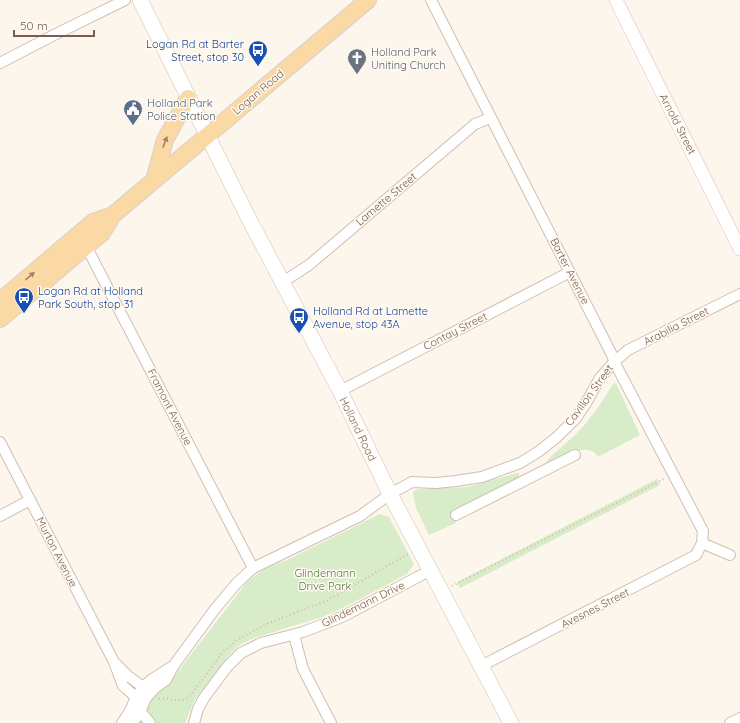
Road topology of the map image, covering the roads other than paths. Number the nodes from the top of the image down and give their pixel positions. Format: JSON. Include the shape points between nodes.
{"nodes":[{"id":1,"x":125,"y":0,"type":"edge"},
{"id":2,"x":140,"y":0,"type":"edge"},
{"id":3,"x":368,"y":0,"type":"edge"},
{"id":4,"x":430,"y":0,"type":"edge"},
{"id":5,"x":616,"y":0,"type":"edge"},
{"id":6,"x":0,"y":63,"type":"edge"},
{"id":7,"x":188,"y":98,"type":"junction"},
{"id":8,"x":490,"y":118,"type":"junction"},
{"id":9,"x":207,"y":135,"type":"junction"},
{"id":10,"x":154,"y":180,"type":"junction"},
{"id":11,"x":113,"y":215,"type":"junction"},
{"id":12,"x":86,"y":246,"type":"junction"},
{"id":13,"x":740,"y":249,"type":"edge"},
{"id":14,"x":570,"y":272,"type":"junction"},
{"id":15,"x":283,"y":282,"type":"junction"},
{"id":16,"x":740,"y":294,"type":"edge"},
{"id":17,"x":0,"y":301,"type":"edge"},
{"id":18,"x":0,"y":319,"type":"edge"},
{"id":19,"x":615,"y":361,"type":"junction"},
{"id":20,"x":340,"y":391,"type":"junction"},
{"id":21,"x":0,"y":442,"type":"edge"},
{"id":22,"x":575,"y":455,"type":"dead end"},
{"id":23,"x":524,"y":461,"type":"junction"},
{"id":24,"x":532,"y":476,"type":"junction"},
{"id":25,"x":390,"y":494,"type":"junction"},
{"id":26,"x":30,"y":500,"type":"junction"},
{"id":27,"x":456,"y":515,"type":"dead end"},
{"id":28,"x":0,"y":516,"type":"edge"},
{"id":29,"x":702,"y":543,"type":"junction"},
{"id":30,"x":730,"y":555,"type":"dead end"},
{"id":31,"x":253,"y":568,"type":"junction"},
{"id":32,"x":429,"y":571,"type":"junction"},
{"id":33,"x":294,"y":635,"type":"junction"},
{"id":34,"x":114,"y":662,"type":"junction"},
{"id":35,"x":174,"y":665,"type":"junction"},
{"id":36,"x":481,"y":666,"type":"junction"},
{"id":37,"x":143,"y":687,"type":"junction"},
{"id":38,"x":141,"y":698,"type":"junction"},
{"id":39,"x":135,"y":711,"type":"junction"},
{"id":40,"x":740,"y":718,"type":"edge"},
{"id":41,"x":122,"y":723,"type":"edge"},
{"id":42,"x":133,"y":723,"type":"edge"},
{"id":43,"x":150,"y":723,"type":"edge"},
{"id":44,"x":194,"y":723,"type":"edge"},
{"id":45,"x":331,"y":723,"type":"edge"},
{"id":46,"x":511,"y":723,"type":"edge"},
{"id":47,"x":730,"y":723,"type":"edge"}],
"edges":[{"from":1,"to":6,"type":"street"},
{"from":2,"to":7,"type":"main road","name":"Holland Road"},
{"from":3,"to":9,"type":"main road","name":"Logan Road"},
{"from":4,"to":8,"type":"street","name":"Barter Avenue"},
{"from":5,"to":13,"type":"street","name":"Arnold Street"},
{"from":7,"to":9,"type":"main road","name":"Holland Road"},
{"from":10,"to":7,"type":"main road","one_way":true,"via":[[165,140]]},
{"from":8,"to":14,"type":"street","name":"Barter Avenue"},
{"from":8,"to":15,"type":"street","name":"Lamette Street","via":[[474,124],[309,265]]},
{"from":9,"to":10,"type":"main road","name":"Logan Road"},
{"from":9,"to":15,"type":"main road","name":"Holland Road"},
{"from":10,"to":11,"type":"main road","name":"Logan Road"},
{"from":11,"to":12,"type":"main road","name":"Logan Road","via":[[102,233]]},
{"from":17,"to":11,"type":"main road","name":"Logan Road","one_way":true,"via":[[93,222]]},
{"from":12,"to":18,"type":"main road","name":"Logan Road"},
{"from":12,"to":31,"type":"street","name":"Framont Avenue"},
{"from":14,"to":19,"type":"street","name":"Barter Avenue"},
{"from":14,"to":20,"type":"street","name":"Contay Street"},
{"from":15,"to":20,"type":"main road","name":"Holland Road"},
{"from":16,"to":19,"type":"street","name":"Arabilia Street","via":[[628,350]]},
{"from":19,"to":23,"type":"street","name":"Cavillon Street","via":[[600,378],[576,418],[557,437]]},
{"from":19,"to":29,"type":"street","name":"Barter Avenue","via":[[703,531]]},
{"from":20,"to":25,"type":"main road","name":"Holland Road"},
{"from":21,"to":26,"type":"street","name":"Murton Avenue"},
{"from":22,"to":24,"type":"street"},
{"from":23,"to":24,"type":"street"},
{"from":23,"to":25,"type":"street","name":"Cavillon Street","via":[[506,470],[482,477],[436,483],[412,482]]},
{"from":24,"to":27,"type":"street"},
{"from":25,"to":31,"type":"street","via":[[360,516]]},
{"from":25,"to":32,"type":"main road","name":"Holland Road"},
{"from":26,"to":28,"type":"street"},
{"from":26,"to":34,"type":"street","name":"Murton Avenue"},
{"from":29,"to":30,"type":"street"},
{"from":29,"to":36,"type":"street","name":"Avesnes Street","via":[[696,555],[682,564]]},
{"from":31,"to":35,"type":"street","via":[[215,609]]},
{"from":32,"to":33,"type":"street","name":"Glindemann Drive","via":[[342,617]]},
{"from":32,"to":36,"type":"main road","name":"Holland Road"},
{"from":33,"to":44,"type":"street","name":"Glindemann Drive","via":[[257,644],[237,657],[204,698]]},
{"from":33,"to":45,"type":"street","via":[[303,669]]},
{"from":34,"to":37,"type":"street","name":"Murton Avenue"},
{"from":34,"to":38,"type":"street","name":"Murton Avenue","via":[[123,686]]},
{"from":35,"to":37,"type":"street"},
{"from":35,"to":38,"type":"street","via":[[165,681]]},
{"from":36,"to":46,"type":"main road","name":"Holland Road"},
{"from":37,"to":38,"type":"street"},
{"from":38,"to":39,"type":"street"},
{"from":39,"to":41,"type":"street"},
{"from":39,"to":42,"type":"street"},
{"from":39,"to":43,"type":"street"},
{"from":40,"to":47,"type":"street"}]}
